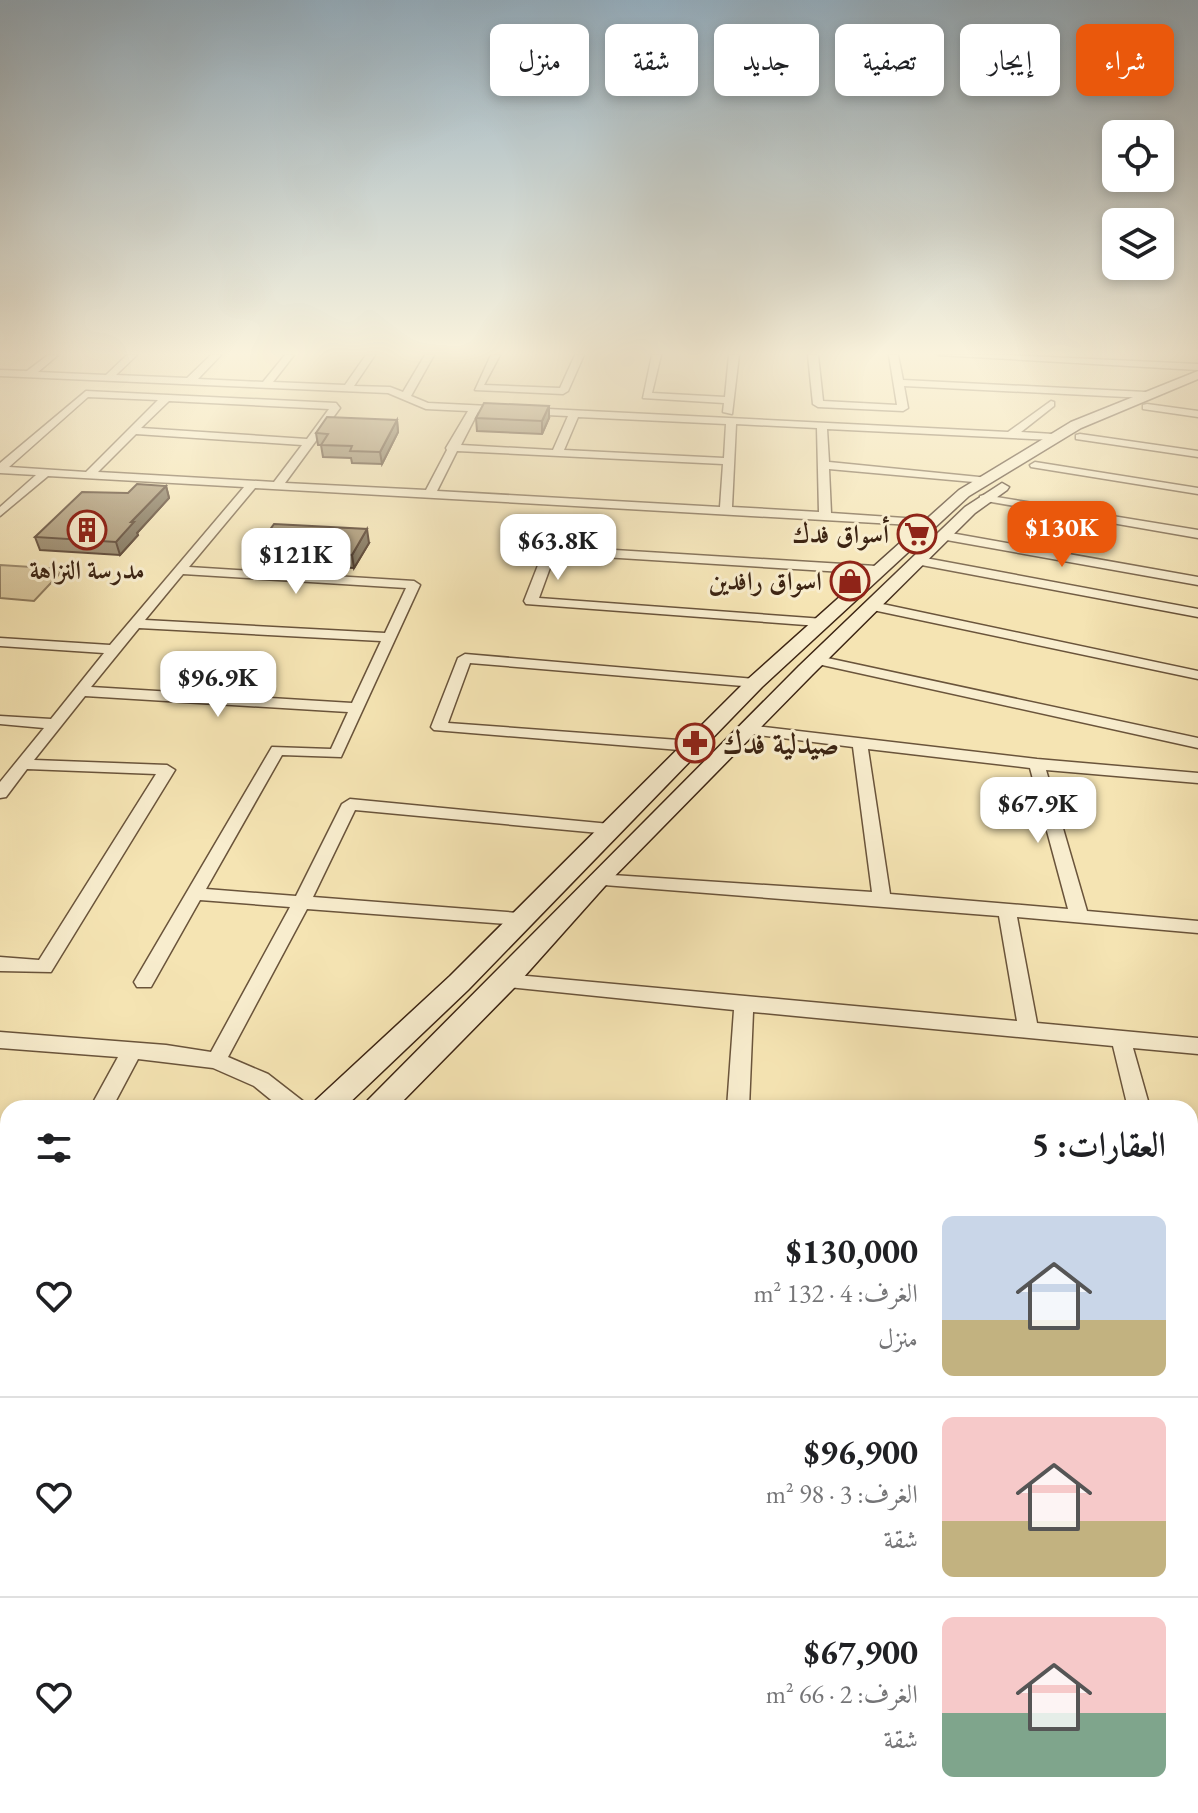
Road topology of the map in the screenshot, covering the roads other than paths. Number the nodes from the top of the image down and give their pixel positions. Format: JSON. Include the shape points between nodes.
{"nodes":[{"id":1,"x":34,"y":440,"type":"edge"},
{"id":2,"x":124,"y":440,"type":"edge"},
{"id":3,"x":271,"y":440,"type":"edge"},
{"id":4,"x":456,"y":440,"type":"edge"},
{"id":5,"x":563,"y":440,"type":"edge"},
{"id":6,"x":729,"y":440,"type":"edge"},
{"id":7,"x":823,"y":440,"type":"edge"},
{"id":8,"x":1050,"y":440,"type":"edge"},
{"id":9,"x":1076,"y":440,"type":"edge"},
{"id":10,"x":1098,"y":440,"type":"edge"},
{"id":11,"x":309,"y":442,"type":"joint"},
{"id":12,"x":451,"y":448,"type":"junction"},
{"id":13,"x":557,"y":453,"type":"junction"},
{"id":14,"x":1198,"y":454,"type":"edge"},
{"id":15,"x":729,"y":461,"type":"junction"},
{"id":16,"x":824,"y":465,"type":"junction"},
{"id":17,"x":1035,"y":465,"type":"junction"},
{"id":18,"x":0,"y":469,"type":"edge"},
{"id":19,"x":45,"y":473,"type":"junction"},
{"id":20,"x":89,"y":475,"type":"junction"},
{"id":21,"x":252,"y":484,"type":"junction"},
{"id":22,"x":277,"y":485,"type":"junction"},
{"id":23,"x":984,"y":489,"type":"junction"},
{"id":24,"x":1198,"y":491,"type":"edge"},
{"id":25,"x":430,"y":493,"type":"junction"},
{"id":26,"x":726,"y":509,"type":"junction"},
{"id":27,"x":0,"y":513,"type":"edge"},
{"id":28,"x":825,"y":514,"type":"junction"},
{"id":29,"x":937,"y":529,"type":"junction"},
{"id":30,"x":1198,"y":534,"type":"edge"},
{"id":31,"x":920,"y":561,"type":"junction"},
{"id":32,"x":179,"y":570,"type":"junction"},
{"id":33,"x":876,"y":570,"type":"junction"},
{"id":34,"x":1198,"y":581,"type":"edge"},
{"id":35,"x":873,"y":606,"type":"junction"},
{"id":36,"x":1198,"y":613,"type":"edge"},
{"id":37,"x":819,"y":622,"type":"junction"},
{"id":38,"x":136,"y":624,"type":"junction"},
{"id":39,"x":390,"y":637,"type":"junction"},
{"id":40,"x":0,"y":642,"type":"edge"},
{"id":41,"x":114,"y":649,"type":"junction"},
{"id":42,"x":779,"y":661,"type":"junction"},
{"id":43,"x":812,"y":665,"type":"junction"},
{"id":44,"x":1198,"y":675,"type":"edge"},
{"id":45,"x":755,"y":683,"type":"junction"},
{"id":46,"x":81,"y":691,"type":"junction"},
{"id":47,"x":357,"y":708,"type":"junction"},
{"id":48,"x":0,"y":720,"type":"edge"},
{"id":49,"x":54,"y":724,"type":"junction"},
{"id":50,"x":747,"y":730,"type":"junction"},
{"id":51,"x":1198,"y":743,"type":"edge"},
{"id":52,"x":860,"y":745,"type":"junction"},
{"id":53,"x":692,"y":746,"type":"junction"},
{"id":54,"x":23,"y":764,"type":"junction"},
{"id":55,"x":1037,"y":764,"type":"junction"},
{"id":56,"x":1198,"y":778,"type":"edge"},
{"id":57,"x":0,"y":793,"type":"edge"},
{"id":58,"x":610,"y":829,"type":"junction"},
{"id":59,"x":597,"y":880,"type":"junction"},
{"id":60,"x":195,"y":894,"type":"junction"},
{"id":61,"x":882,"y":899,"type":"junction"},
{"id":62,"x":302,"y":901,"type":"junction"},
{"id":63,"x":1007,"y":910,"type":"junction"},
{"id":64,"x":1079,"y":915,"type":"junction"},
{"id":65,"x":519,"y":919,"type":"junction"},
{"id":66,"x":1198,"y":927,"type":"edge"},
{"id":67,"x":0,"y":964,"type":"edge"},
{"id":68,"x":505,"y":981,"type":"junction"},
{"id":69,"x":144,"y":982,"type":"dead end"},
{"id":70,"x":744,"y":1004,"type":"junction"},
{"id":71,"x":1028,"y":1030,"type":"junction"},
{"id":72,"x":1121,"y":1039,"type":"junction"},
{"id":73,"x":0,"y":1040,"type":"edge"},
{"id":74,"x":1198,"y":1046,"type":"edge"},
{"id":75,"x":132,"y":1050,"type":"junction"},
{"id":76,"x":216,"y":1061,"type":"junction"},
{"id":77,"x":361,"y":1074,"type":"junction"},
{"id":78,"x":105,"y":1100,"type":"edge"},
{"id":79,"x":286,"y":1100,"type":"edge"},
{"id":80,"x":334,"y":1100,"type":"edge"},
{"id":81,"x":384,"y":1100,"type":"edge"},
{"id":82,"x":386,"y":1100,"type":"edge"},
{"id":83,"x":738,"y":1100,"type":"edge"},
{"id":84,"x":1137,"y":1100,"type":"edge"}],
"edges":[{"from":1,"to":18,"type":"street"},
{"from":2,"to":20,"type":"street"},
{"from":3,"to":11,"type":"street"},
{"from":4,"to":12,"type":"street"},
{"from":5,"to":13,"type":"street"},
{"from":6,"to":15,"type":"street"},
{"from":7,"to":16,"type":"street"},
{"from":8,"to":23,"type":"main road"},
{"from":9,"to":17,"type":"main road"},
{"from":10,"to":14,"type":"street"},
{"from":11,"to":22,"type":"street"},
{"from":12,"to":13,"type":"street"},
{"from":12,"to":25,"type":"street"},
{"from":13,"to":15,"type":"street"},
{"from":15,"to":26,"type":"street"},
{"from":16,"to":23,"type":"street"},
{"from":16,"to":28,"type":"street"},
{"from":17,"to":23,"type":"main road"},
{"from":17,"to":24,"type":"street"},
{"from":18,"to":19,"type":"street"},
{"from":19,"to":20,"type":"street"},
{"from":19,"to":27,"type":"street"},
{"from":20,"to":21,"type":"street"},
{"from":21,"to":22,"type":"street"},
{"from":21,"to":32,"type":"street"},
{"from":22,"to":25,"type":"street"},
{"from":23,"to":29,"type":"main road"},
{"from":23,"to":30,"type":"street"},
{"from":25,"to":26,"type":"street"},
{"from":26,"to":28,"type":"street"},
{"from":28,"to":29,"type":"street"},
{"from":29,"to":31,"type":"main road"},
{"from":29,"to":33,"type":"main road"},
{"from":29,"to":34,"type":"street"},
{"from":31,"to":35,"type":"main road"},
{"from":31,"to":36,"type":"street"},
{"from":32,"to":38,"type":"street"},
{"from":32,"to":39,"type":"street","via":[[414,585]]},
{"from":33,"to":37,"type":"main road"},
{"from":33,"to":37,"type":"street","via":[[550,550],[531,601]]},
{"from":35,"to":43,"type":"main road"},
{"from":35,"to":44,"type":"street"},
{"from":37,"to":42,"type":"main road"},
{"from":38,"to":39,"type":"street"},
{"from":38,"to":41,"type":"street"},
{"from":39,"to":47,"type":"street"},
{"from":40,"to":41,"type":"street"},
{"from":41,"to":46,"type":"street"},
{"from":42,"to":43,"type":"main road"},
{"from":42,"to":45,"type":"main road"},
{"from":43,"to":50,"type":"main road"},
{"from":43,"to":51,"type":"street"},
{"from":45,"to":53,"type":"main road"},
{"from":45,"to":53,"type":"street","via":[[465,658],[439,727]]},
{"from":46,"to":47,"type":"street"},
{"from":46,"to":49,"type":"street"},
{"from":47,"to":60,"type":"street","via":[[336,754],[277,750]]},
{"from":48,"to":49,"type":"street"},
{"from":49,"to":54,"type":"street"},
{"from":50,"to":52,"type":"street"},
{"from":50,"to":59,"type":"main road"},
{"from":52,"to":55,"type":"street"},
{"from":52,"to":61,"type":"street"},
{"from":53,"to":58,"type":"main road"},
{"from":54,"to":57,"type":"street"},
{"from":54,"to":67,"type":"street","via":[[167,770],[44,967]]},
{"from":55,"to":56,"type":"street"},
{"from":55,"to":64,"type":"street"},
{"from":58,"to":62,"type":"street","via":[[350,804]]},
{"from":58,"to":65,"type":"main road"},
{"from":59,"to":61,"type":"street"},
{"from":59,"to":68,"type":"main road"},
{"from":60,"to":62,"type":"street"},
{"from":60,"to":69,"type":"street"},
{"from":61,"to":63,"type":"street"},
{"from":62,"to":65,"type":"street"},
{"from":62,"to":76,"type":"street"},
{"from":63,"to":64,"type":"street"},
{"from":63,"to":71,"type":"street"},
{"from":64,"to":66,"type":"street"},
{"from":65,"to":77,"type":"main road"},
{"from":68,"to":70,"type":"street"},
{"from":68,"to":82,"type":"main road"},
{"from":70,"to":71,"type":"street"},
{"from":70,"to":83,"type":"street"},
{"from":71,"to":72,"type":"street"},
{"from":72,"to":74,"type":"street"},
{"from":72,"to":84,"type":"street"},
{"from":73,"to":75,"type":"street"},
{"from":75,"to":76,"type":"street"},
{"from":75,"to":78,"type":"street"},
{"from":76,"to":79,"type":"street","via":[[261,1080]]},
{"from":77,"to":80,"type":"main road"},
{"from":77,"to":81,"type":"main road"}]}
